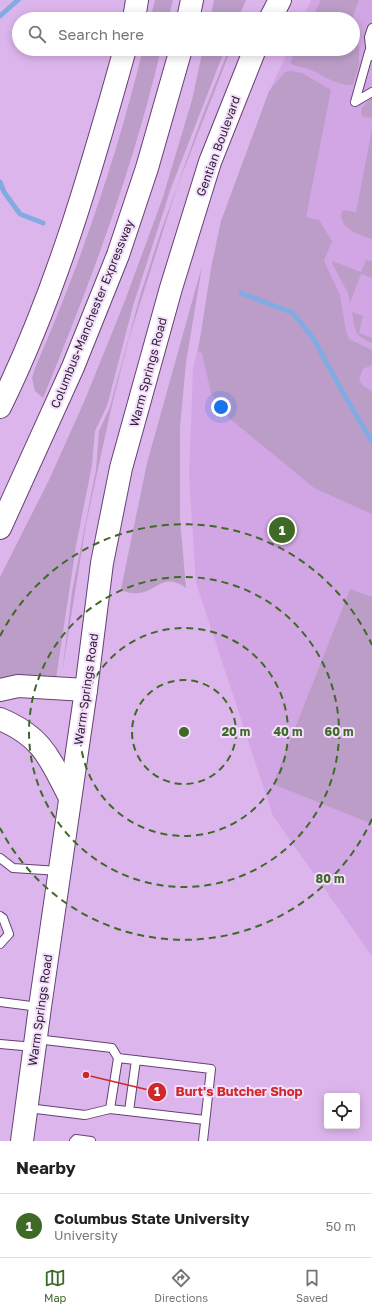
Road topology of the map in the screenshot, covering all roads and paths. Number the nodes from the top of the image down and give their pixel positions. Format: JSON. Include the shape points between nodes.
{"nodes":[{"id":1,"x":137,"y":0,"type":"edge"},
{"id":2,"x":192,"y":0,"type":"edge"},
{"id":3,"x":280,"y":0,"type":"edge"},
{"id":4,"x":135,"y":12,"type":"edge"},
{"id":5,"x":189,"y":12,"type":"edge"},
{"id":6,"x":274,"y":12,"type":"edge"},
{"id":7,"x":372,"y":28,"type":"edge"},
{"id":8,"x":123,"y":56,"type":"edge"},
{"id":9,"x":179,"y":56,"type":"edge"},
{"id":10,"x":253,"y":56,"type":"edge"},
{"id":11,"x":371,"y":56,"type":"edge"},
{"id":12,"x":372,"y":92,"type":"edge"},
{"id":13,"x":185,"y":244,"type":"joint"},
{"id":14,"x":0,"y":407,"type":"edge"},
{"id":15,"x":0,"y":528,"type":"edge"},
{"id":16,"x":0,"y":690,"type":"edge"},
{"id":17,"x":86,"y":690,"type":"junction"},
{"id":18,"x":0,"y":719,"type":"edge"},
{"id":19,"x":70,"y":798,"type":"junction"},
{"id":20,"x":0,"y":858,"type":"edge"},
{"id":21,"x":60,"y":871,"type":"junction"},
{"id":22,"x":0,"y":916,"type":"edge"},
{"id":23,"x":0,"y":944,"type":"edge"},
{"id":24,"x":0,"y":1002,"type":"edge"},
{"id":25,"x":40,"y":1007,"type":"junction"},
{"id":26,"x":35,"y":1043,"type":"junction"},
{"id":27,"x":0,"y":1044,"type":"edge"},
{"id":28,"x":118,"y":1058,"type":"junction"},
{"id":29,"x":136,"y":1060,"type":"junction"},
{"id":30,"x":26,"y":1108,"type":"junction"},
{"id":31,"x":110,"y":1109,"type":"junction"},
{"id":32,"x":129,"y":1110,"type":"junction"},
{"id":33,"x":205,"y":1120,"type":"junction"},
{"id":34,"x":22,"y":1141,"type":"edge"},
{"id":35,"x":74,"y":1141,"type":"edge"},
{"id":36,"x":91,"y":1141,"type":"edge"},
{"id":37,"x":202,"y":1141,"type":"edge"}],
"edges":[{"from":1,"to":4,"type":"main road"},
{"from":2,"to":5,"type":"main road"},
{"from":3,"to":6,"type":"main road"},
{"from":7,"to":11,"type":"lane","via":[[369,38]]},
{"from":8,"to":14,"type":"main road","via":[[90,174],[60,261],[26,352]]},
{"from":9,"to":15,"type":"main road","name":"Columbus-Manchester Expressway","via":[[148,168],[118,255],[73,366]]},
{"from":10,"to":13,"type":"main road","name":"Gentian Boulevard","via":[[210,162]]},
{"from":11,"to":12,"type":"lane","via":[[355,102]]},
{"from":13,"to":17,"type":"main road","name":"Warm Springs Road","via":[[121,468],[102,563]]},
{"from":16,"to":17,"type":"main road","via":[[18,686]]},
{"from":17,"to":19,"type":"main road","name":"Warm Springs Road"},
{"from":18,"to":19,"type":"main road","via":[[19,727],[45,750]]},
{"from":19,"to":21,"type":"main road","name":"Warm Springs Road"},
{"from":20,"to":21,"type":"lane","via":[[13,868]]},
{"from":21,"to":25,"type":"main road","name":"Warm Springs Road"},
{"from":22,"to":23,"type":"lane","via":[[9,934]]},
{"from":24,"to":25,"type":"lane"},
{"from":25,"to":26,"type":"main road","name":"Warm Springs Road"},
{"from":26,"to":27,"type":"lane"},
{"from":26,"to":28,"type":"lane","via":[[112,1048]]},
{"from":26,"to":30,"type":"main road","name":"Warm Springs Road"},
{"from":28,"to":29,"type":"lane"},
{"from":28,"to":31,"type":"lane"},
{"from":29,"to":32,"type":"lane"},
{"from":29,"to":33,"type":"lane","via":[[211,1069]]},
{"from":30,"to":31,"type":"lane","via":[[85,1115]]},
{"from":30,"to":34,"type":"main road","name":"Warm Springs Road"},
{"from":31,"to":32,"type":"lane"},
{"from":32,"to":33,"type":"lane"},
{"from":33,"to":37,"type":"lane"},
{"from":35,"to":36,"type":"lane"}]}
